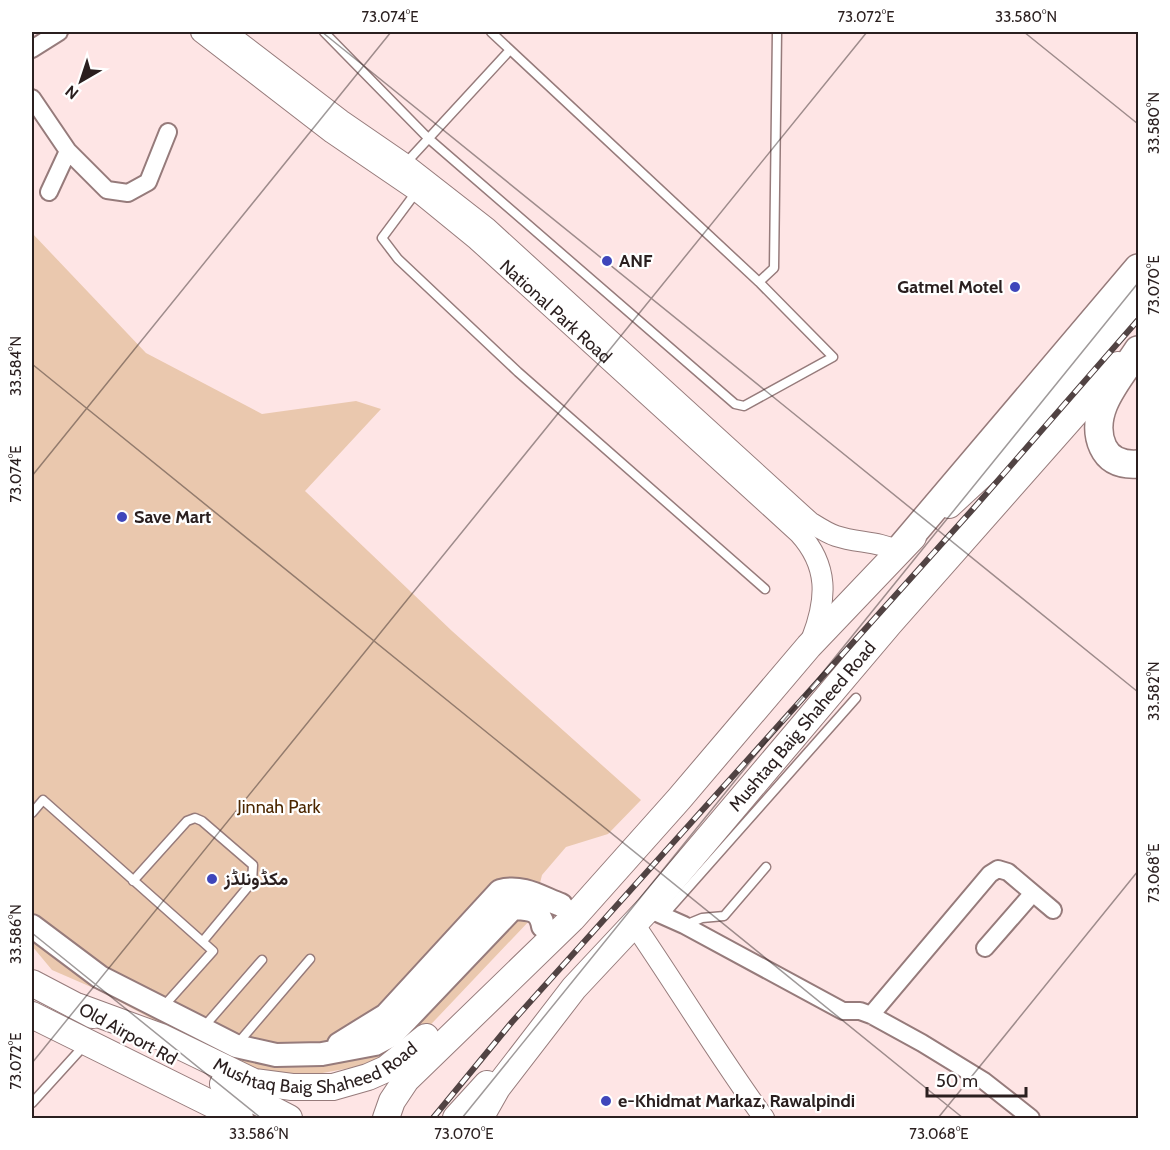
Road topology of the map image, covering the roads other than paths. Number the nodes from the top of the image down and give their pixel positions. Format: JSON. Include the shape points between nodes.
{"nodes":[{"id":1,"x":59,"y":32,"type":"edge"},
{"id":2,"x":201,"y":32,"type":"edge"},
{"id":3,"x":226,"y":32,"type":"edge"},
{"id":4,"x":324,"y":32,"type":"edge"},
{"id":5,"x":491,"y":32,"type":"edge"},
{"id":6,"x":777,"y":32,"type":"edge"},
{"id":7,"x":32,"y":49,"type":"edge"},
{"id":8,"x":510,"y":50,"type":"junction"},
{"id":9,"x":32,"y":98,"type":"edge"},
{"id":10,"x":168,"y":132,"type":"dead end"},
{"id":11,"x":428,"y":138,"type":"junction"},
{"id":12,"x":68,"y":152,"type":"junction"},
{"id":13,"x":405,"y":164,"type":"junction"},
{"id":14,"x":417,"y":191,"type":"junction"},
{"id":15,"x":50,"y":192,"type":"dead end"},
{"id":16,"x":1138,"y":268,"type":"edge"},
{"id":17,"x":759,"y":282,"type":"junction"},
{"id":18,"x":1138,"y":297,"type":"edge"},
{"id":19,"x":1138,"y":342,"type":"edge"},
{"id":20,"x":1138,"y":350,"type":"edge"},
{"id":21,"x":1138,"y":464,"type":"edge"},
{"id":22,"x":898,"y":551,"type":"junction"},
{"id":23,"x":765,"y":589,"type":"dead end"},
{"id":24,"x":809,"y":646,"type":"junction"},
{"id":25,"x":856,"y":698,"type":"dead end"},
{"id":26,"x":32,"y":813,"type":"edge"},
{"id":27,"x":766,"y":867,"type":"dead end"},
{"id":28,"x":133,"y":881,"type":"junction"},
{"id":29,"x":1033,"y":893,"type":"junction"},
{"id":30,"x":1053,"y":910,"type":"dead end"},
{"id":31,"x":566,"y":912,"type":"junction"},
{"id":32,"x":648,"y":916,"type":"junction"},
{"id":33,"x":684,"y":925,"type":"junction"},
{"id":34,"x":32,"y":926,"type":"edge"},
{"id":35,"x":543,"y":926,"type":"junction"},
{"id":36,"x":202,"y":941,"type":"junction"},
{"id":37,"x":985,"y":948,"type":"dead end"},
{"id":38,"x":310,"y":959,"type":"dead end"},
{"id":39,"x":262,"y":960,"type":"dead end"},
{"id":40,"x":32,"y":983,"type":"edge"},
{"id":41,"x":574,"y":988,"type":"junction"},
{"id":42,"x":79,"y":1007,"type":"junction"},
{"id":43,"x":162,"y":1008,"type":"junction"},
{"id":44,"x":32,"y":1015,"type":"edge"},
{"id":45,"x":871,"y":1015,"type":"junction"},
{"id":46,"x":32,"y":1020,"type":"edge"},
{"id":47,"x":202,"y":1029,"type":"junction"},
{"id":48,"x":236,"y":1046,"type":"junction"},
{"id":49,"x":81,"y":1049,"type":"junction"},
{"id":50,"x":276,"y":1055,"type":"junction"},
{"id":51,"x":32,"y":1103,"type":"edge"},
{"id":52,"x":204,"y":1119,"type":"edge"},
{"id":53,"x":240,"y":1119,"type":"edge"},
{"id":54,"x":289,"y":1119,"type":"edge"},
{"id":55,"x":386,"y":1119,"type":"edge"},
{"id":56,"x":456,"y":1119,"type":"edge"},
{"id":57,"x":480,"y":1119,"type":"edge"},
{"id":58,"x":764,"y":1119,"type":"edge"},
{"id":59,"x":1030,"y":1119,"type":"edge"}],
"edges":[{"from":1,"to":7,"type":"street"},
{"from":2,"to":14,"type":"street","name":"National Park Road","via":[[332,133]]},
{"from":3,"to":13,"type":"street","name":"National Park Road"},
{"from":4,"to":11,"type":"lane"},
{"from":5,"to":8,"type":"lane"},
{"from":6,"to":17,"type":"lane","via":[[774,268]]},
{"from":8,"to":11,"type":"lane"},
{"from":8,"to":17,"type":"lane"},
{"from":9,"to":12,"type":"street"},
{"from":10,"to":12,"type":"street","via":[[148,182],[128,193],[107,190]]},
{"from":11,"to":13,"type":"lane"},
{"from":11,"to":17,"type":"lane","via":[[726,398],[744,406],[833,357]]},
{"from":12,"to":15,"type":"street"},
{"from":13,"to":22,"type":"street","name":"National Park Road","via":[[487,228],[810,522],[834,536],[882,543]]},
{"from":14,"to":23,"type":"lane","via":[[382,238],[398,259],[518,372]]},
{"from":14,"to":24,"type":"street","name":"National Park Road","via":[[717,456],[810,545],[819,564],[824,591],[823,611]]},
{"from":16,"to":22,"type":"highway"},
{"from":18,"to":22,"type":"main road","via":[[990,467]]},
{"from":19,"to":32,"type":"main road","name":"Mushtaq Baig Shaheed Road","via":[[890,623]]},
{"from":20,"to":21,"type":"highway","via":[[1102,406],[1098,434],[1106,454],[1117,462]]},
{"from":22,"to":24,"type":"main road"},
{"from":24,"to":31,"type":"main road","via":[[679,799]]},
{"from":25,"to":32,"type":"lane"},
{"from":26,"to":28,"type":"lane","via":[[43,800]]},
{"from":27,"to":33,"type":"lane","via":[[724,916]]},
{"from":28,"to":36,"type":"lane"},
{"from":28,"to":36,"type":"lane","via":[[187,821],[195,818],[253,865],[252,882]]},
{"from":29,"to":30,"type":"street"},
{"from":29,"to":37,"type":"street"},
{"from":29,"to":45,"type":"street","via":[[1008,872],[998,869],[990,874]]},
{"from":31,"to":35,"type":"main road","name":"Mushtaq Baig Shaheed Road"},
{"from":31,"to":50,"type":"main road","via":[[527,890],[500,891],[386,1015],[340,1044]]},
{"from":31,"to":55,"type":"main road","via":[[405,1080]]},
{"from":32,"to":33,"type":"street"},
{"from":32,"to":41,"type":"main road","name":"Mushtaq Baig Shaheed Road"},
{"from":32,"to":58,"type":"street","via":[[675,983]]},
{"from":33,"to":45,"type":"street","via":[[843,1011]]},
{"from":34,"to":43,"type":"main road","via":[[100,977]]},
{"from":35,"to":42,"type":"main road","name":"Mushtaq Baig Shaheed Road","via":[[412,1051],[386,1069],[333,1087],[254,1082],[161,1037]]},
{"from":35,"to":50,"type":"main road","via":[[537,912],[513,908],[392,1035],[375,1044],[322,1054]]},
{"from":36,"to":43,"type":"lane","via":[[213,951]]},
{"from":38,"to":48,"type":"lane"},
{"from":39,"to":47,"type":"lane"},
{"from":40,"to":42,"type":"main road","name":"Old Airport Rd"},
{"from":41,"to":56,"type":"main road"},
{"from":41,"to":57,"type":"main road","name":"Mushtaq Baig Shaheed Road","via":[[497,1088]]},
{"from":42,"to":54,"type":"main road","name":"Old Airport Rd"},
{"from":43,"to":47,"type":"main road"},
{"from":44,"to":53,"type":"main road"},
{"from":45,"to":59,"type":"street","via":[[952,1060]]},
{"from":46,"to":49,"type":"main road","name":"Old Airport Rd"},
{"from":47,"to":48,"type":"main road"},
{"from":48,"to":50,"type":"main road"},
{"from":49,"to":51,"type":"lane"},
{"from":49,"to":52,"type":"main road","name":"Old Airport Rd"}]}
